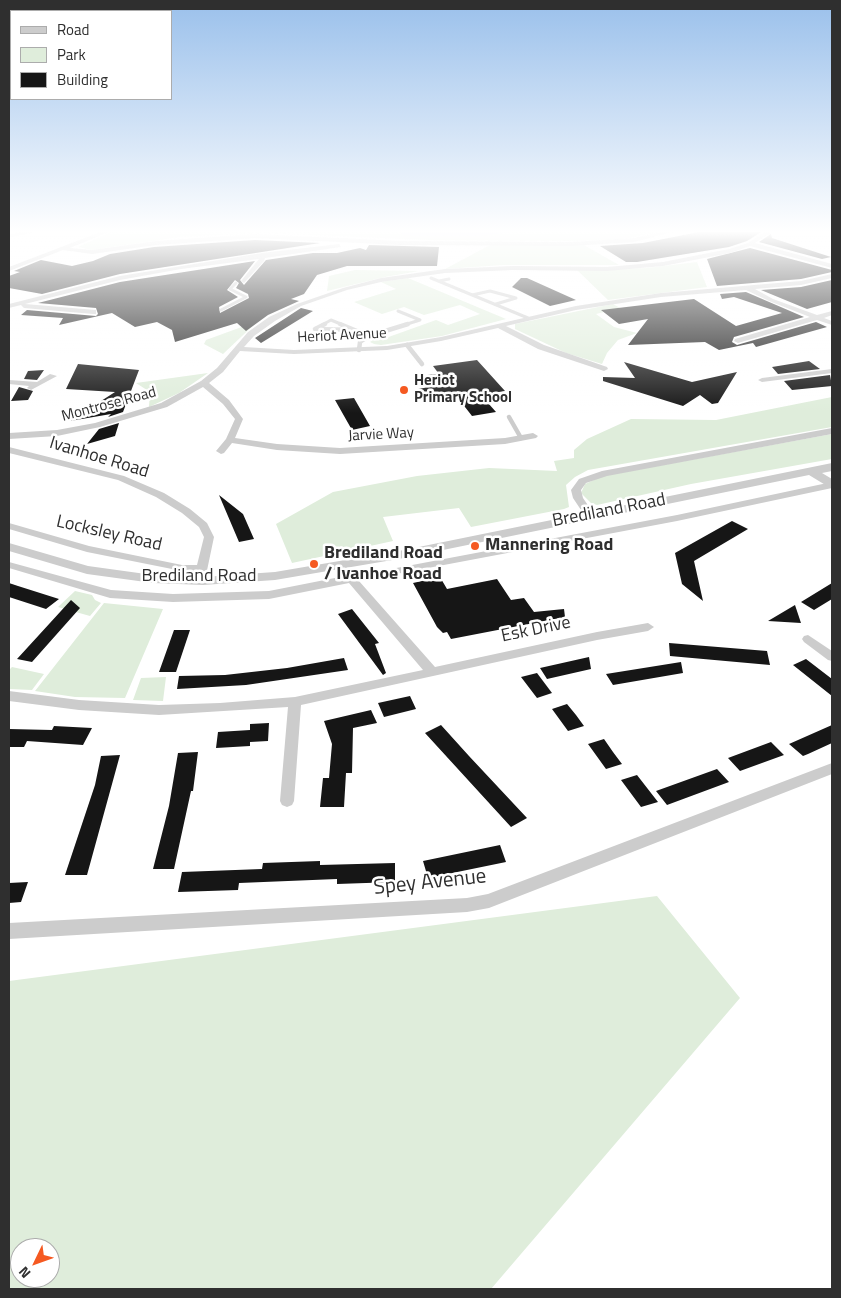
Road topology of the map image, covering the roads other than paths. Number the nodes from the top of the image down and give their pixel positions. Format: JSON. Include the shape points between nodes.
{"nodes":[{"id":1,"x":67,"y":292,"type":"edge"},
{"id":2,"x":235,"y":292,"type":"edge"},
{"id":3,"x":338,"y":292,"type":"edge"},
{"id":4,"x":464,"y":292,"type":"edge"},
{"id":5,"x":487,"y":292,"type":"edge"},
{"id":6,"x":492,"y":292,"type":"edge"},
{"id":7,"x":711,"y":292,"type":"edge"},
{"id":8,"x":755,"y":292,"type":"edge"},
{"id":9,"x":472,"y":295,"type":"junction"},
{"id":10,"x":496,"y":304,"type":"junction"},
{"id":11,"x":11,"y":306,"type":"edge"},
{"id":12,"x":221,"y":310,"type":"dead end"},
{"id":13,"x":398,"y":311,"type":"dead end"},
{"id":14,"x":832,"y":313,"type":"edge"},
{"id":15,"x":83,"y":315,"type":"dead end"},
{"id":16,"x":818,"y":317,"type":"junction"},
{"id":17,"x":528,"y":318,"type":"junction"},
{"id":18,"x":832,"y":323,"type":"edge"},
{"id":19,"x":498,"y":325,"type":"junction"},
{"id":20,"x":354,"y":330,"type":"junction"},
{"id":21,"x":369,"y":336,"type":"junction"},
{"id":22,"x":729,"y":336,"type":"dead end"},
{"id":23,"x":407,"y":345,"type":"junction"},
{"id":24,"x":237,"y":349,"type":"junction"},
{"id":25,"x":359,"y":350,"type":"junction"},
{"id":26,"x":422,"y":364,"type":"dead end"},
{"id":27,"x":589,"y":364,"type":"junction"},
{"id":28,"x":604,"y":369,"type":"dead end"},
{"id":29,"x":578,"y":370,"type":"dead end"},
{"id":30,"x":832,"y":371,"type":"edge"},
{"id":31,"x":53,"y":376,"type":"dead end"},
{"id":32,"x":761,"y":378,"type":"dead end"},
{"id":33,"x":9,"y":382,"type":"edge"},
{"id":34,"x":204,"y":383,"type":"junction"},
{"id":35,"x":509,"y":417,"type":"dead end"},
{"id":36,"x":832,"y":431,"type":"edge"},
{"id":37,"x":57,"y":433,"type":"junction"},
{"id":38,"x":9,"y":436,"type":"edge"},
{"id":39,"x":533,"y":436,"type":"dead end"},
{"id":40,"x":521,"y":438,"type":"junction"},
{"id":41,"x":230,"y":440,"type":"junction"},
{"id":42,"x":9,"y":450,"type":"edge"},
{"id":43,"x":221,"y":451,"type":"dead end"},
{"id":44,"x":39,"y":456,"type":"junction"},
{"id":45,"x":832,"y":467,"type":"edge"},
{"id":46,"x":811,"y":471,"type":"junction"},
{"id":47,"x":832,"y":485,"type":"edge"},
{"id":48,"x":591,"y":517,"type":"junction"},
{"id":49,"x":9,"y":526,"type":"edge"},
{"id":50,"x":9,"y":547,"type":"edge"},
{"id":51,"x":9,"y":565,"type":"edge"},
{"id":52,"x":201,"y":574,"type":"junction"},
{"id":53,"x":350,"y":578,"type":"junction"},
{"id":54,"x":648,"y":628,"type":"dead end"},
{"id":55,"x":808,"y":639,"type":"dead end"},
{"id":56,"x":832,"y":657,"type":"edge"},
{"id":57,"x":434,"y":673,"type":"junction"},
{"id":58,"x":9,"y":696,"type":"edge"},
{"id":59,"x":294,"y":702,"type":"junction"},
{"id":60,"x":832,"y":768,"type":"edge"},
{"id":61,"x":286,"y":801,"type":"dead end"},
{"id":62,"x":9,"y":931,"type":"edge"}],
"edges":[{"from":1,"to":11,"type":"street"},
{"from":2,"to":12,"type":"lane","via":[[246,297]]},
{"from":3,"to":24,"type":"street","name":"Montrose Road","via":[[299,305],[272,319]]},
{"from":4,"to":9,"type":"lane"},
{"from":5,"to":9,"type":"lane"},
{"from":6,"to":10,"type":"lane","via":[[516,298]]},
{"from":7,"to":17,"type":"street","name":"Heriot Avenue","via":[[644,298]]},
{"from":8,"to":16,"type":"street"},
{"from":9,"to":10,"type":"lane"},
{"from":10,"to":17,"type":"lane"},
{"from":11,"to":15,"type":"street","via":[[96,311]]},
{"from":13,"to":21,"type":"lane","via":[[420,320]]},
{"from":14,"to":16,"type":"street"},
{"from":16,"to":18,"type":"street"},
{"from":16,"to":22,"type":"street","via":[[742,343]]},
{"from":17,"to":19,"type":"street","name":"Heriot Avenue"},
{"from":19,"to":23,"type":"street","name":"Heriot Avenue"},
{"from":19,"to":27,"type":"street","via":[[541,347]]},
{"from":20,"to":20,"type":"lane","via":[[331,320],[315,330],[334,330]]},
{"from":20,"to":21,"type":"lane"},
{"from":21,"to":25,"type":"lane","via":[[360,342]]},
{"from":23,"to":25,"type":"street","name":"Heriot Avenue"},
{"from":23,"to":26,"type":"lane"},
{"from":24,"to":25,"type":"street","name":"Heriot Avenue","via":[[294,352]]},
{"from":24,"to":34,"type":"street","name":"Montrose Road"},
{"from":27,"to":28,"type":"street"},
{"from":27,"to":29,"type":"street"},
{"from":30,"to":32,"type":"street"},
{"from":31,"to":33,"type":"street","via":[[33,387]]},
{"from":34,"to":37,"type":"street","name":"Montrose Road","via":[[164,405],[139,414]]},
{"from":34,"to":41,"type":"street","via":[[226,402],[239,419]]},
{"from":35,"to":40,"type":"lane"},
{"from":36,"to":48,"type":"street","via":[[604,473],[582,481],[576,490]]},
{"from":37,"to":38,"type":"street","name":"Montrose Road"},
{"from":37,"to":44,"type":"street","via":[[42,446]]},
{"from":39,"to":40,"type":"street","name":"Jarvie Way"},
{"from":40,"to":41,"type":"street","name":"Jarvie Way","via":[[427,447],[340,450],[277,448]]},
{"from":41,"to":43,"type":"street"},
{"from":42,"to":44,"type":"street","name":"Ivanhoe Road"},
{"from":44,"to":52,"type":"street","name":"Ivanhoe Road","via":[[121,478],[186,511],[203,525],[209,537]]},
{"from":45,"to":46,"type":"street","name":"Brediland Road"},
{"from":46,"to":47,"type":"street"},
{"from":46,"to":48,"type":"street","name":"Brediland Road"},
{"from":47,"to":53,"type":"street","name":"Brediland Road","via":[[678,518]]},
{"from":48,"to":52,"type":"street","name":"Brediland Road","via":[[276,576]]},
{"from":49,"to":52,"type":"street","name":"Locksley Road","via":[[87,549]]},
{"from":50,"to":52,"type":"street","name":"Brediland Road","via":[[87,570],[153,579]]},
{"from":51,"to":53,"type":"street","name":"Brediland Road","via":[[110,594],[173,598],[269,595]]},
{"from":53,"to":57,"type":"street"},
{"from":54,"to":57,"type":"street","name":"Esk Drive","via":[[588,638]]},
{"from":55,"to":56,"type":"street"},
{"from":57,"to":59,"type":"street","name":"Esk Drive"},
{"from":58,"to":59,"type":"street","name":"Esk Drive","via":[[126,708],[220,708]]},
{"from":59,"to":61,"type":"street"},
{"from":60,"to":62,"type":"street","name":"Spey Avenue","via":[[489,901]]}]}
